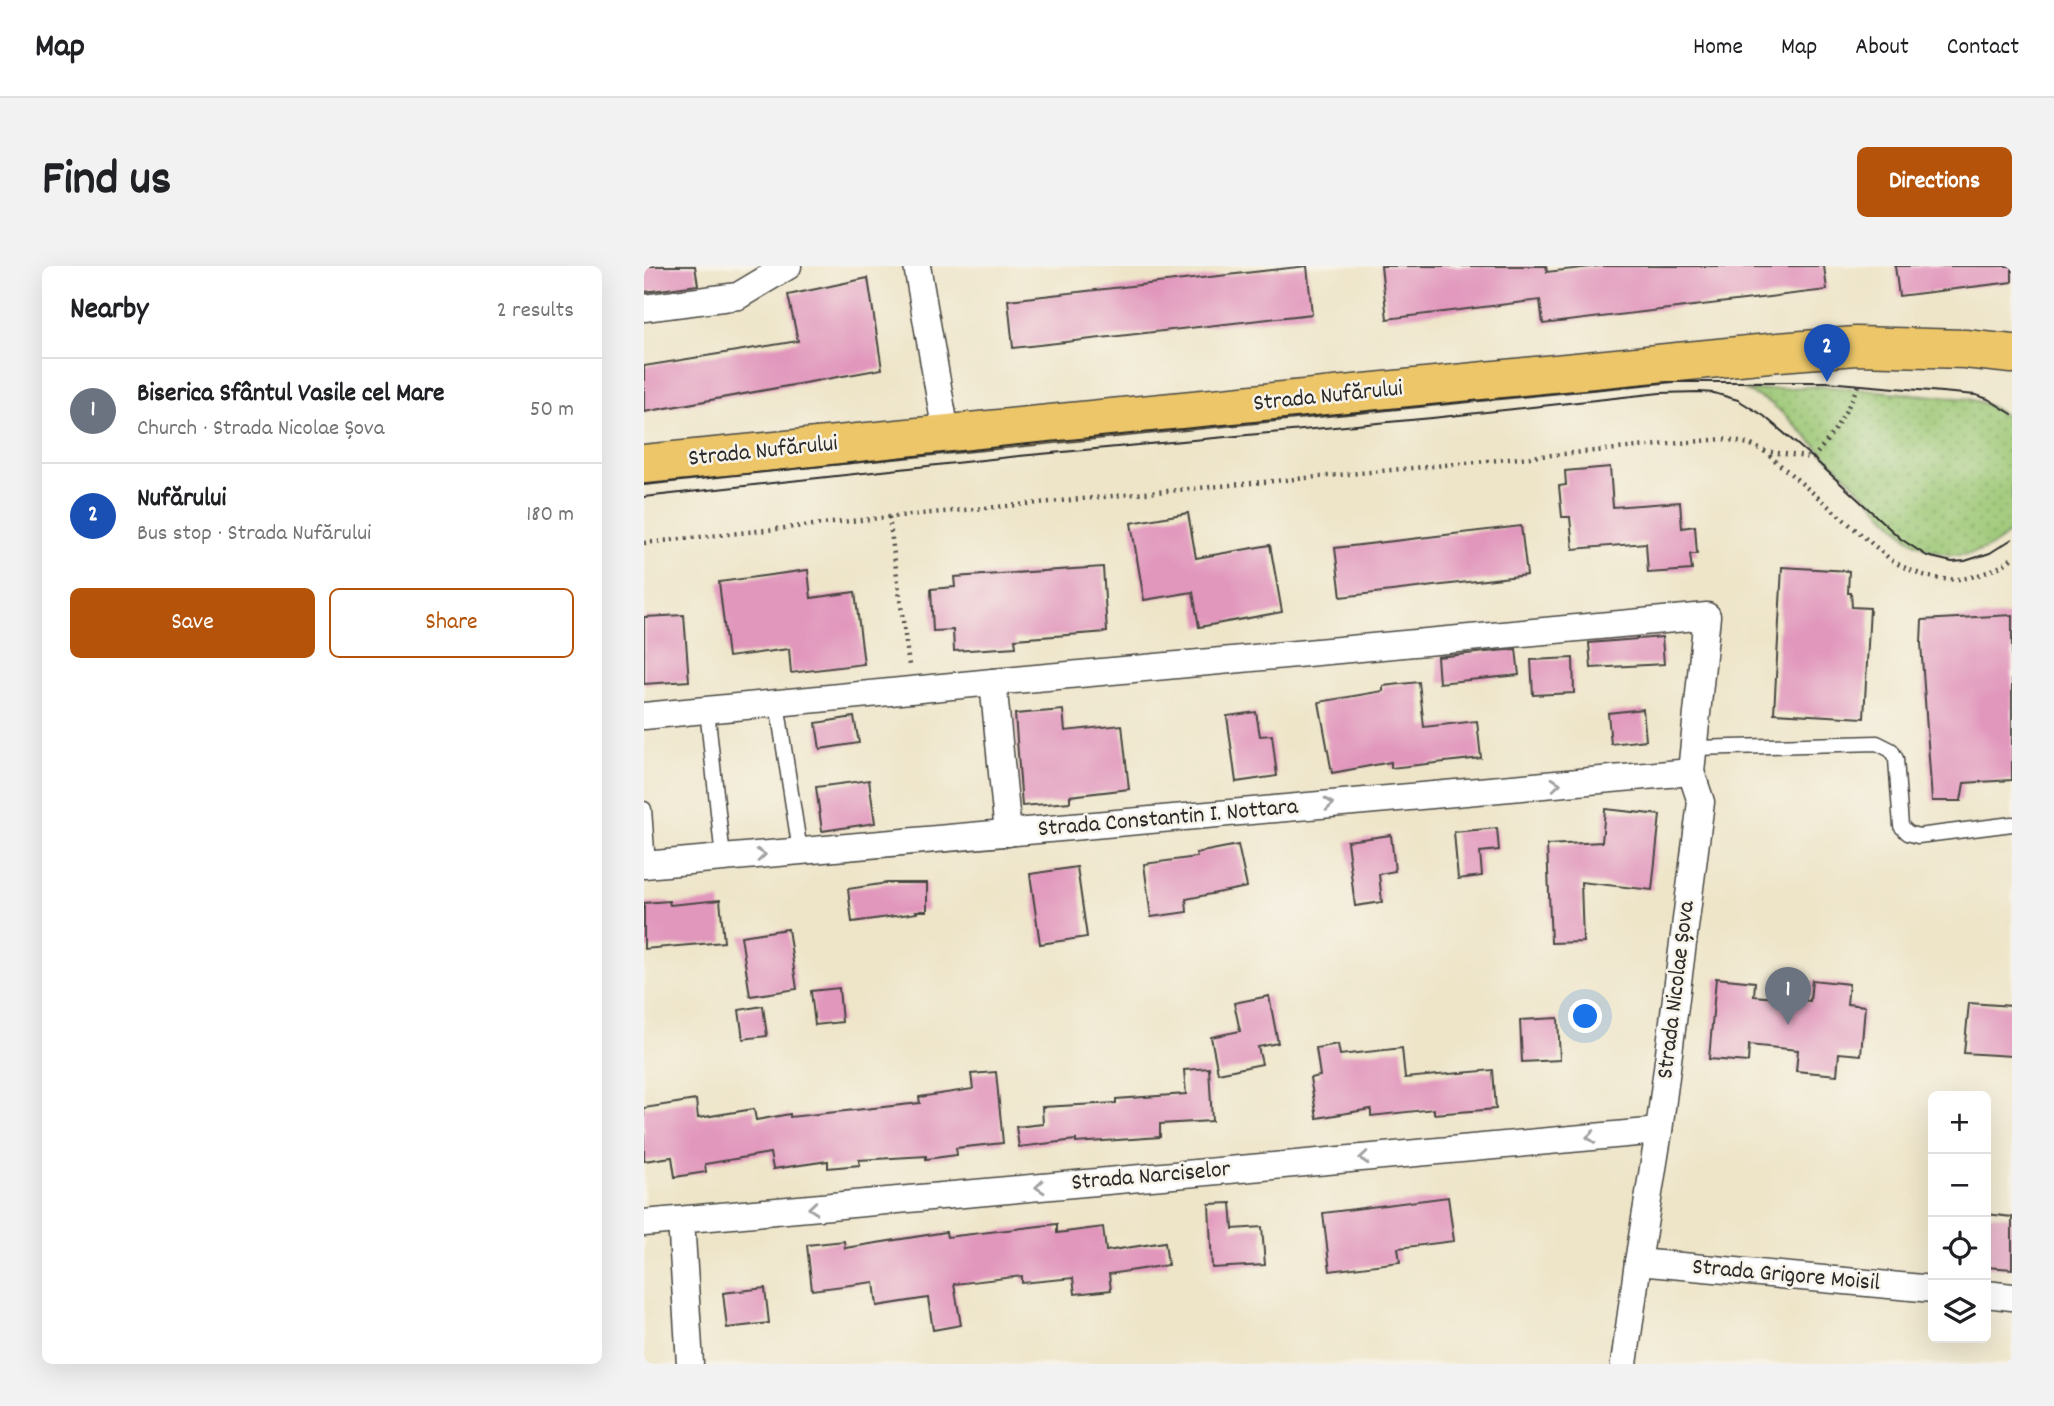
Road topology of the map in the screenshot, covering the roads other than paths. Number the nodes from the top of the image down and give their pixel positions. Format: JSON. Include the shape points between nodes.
{"nodes":[{"id":1,"x":788,"y":266,"type":"edge"},
{"id":2,"x":917,"y":266,"type":"edge"},
{"id":3,"x":644,"y":308,"type":"edge"},
{"id":4,"x":2012,"y":354,"type":"edge"},
{"id":5,"x":946,"y":433,"type":"junction"},
{"id":6,"x":644,"y":464,"type":"edge"},
{"id":7,"x":993,"y":682,"type":"junction"},
{"id":8,"x":778,"y":703,"type":"junction"},
{"id":9,"x":707,"y":710,"type":"junction"},
{"id":10,"x":644,"y":716,"type":"edge"},
{"id":11,"x":1693,"y":760,"type":"junction"},
{"id":12,"x":644,"y":809,"type":"edge"},
{"id":13,"x":2012,"y":824,"type":"edge"},
{"id":14,"x":1008,"y":833,"type":"junction"},
{"id":15,"x":800,"y":851,"type":"junction"},
{"id":16,"x":723,"y":858,"type":"junction"},
{"id":17,"x":646,"y":865,"type":"edge"},
{"id":18,"x":1659,"y":1131,"type":"junction"},
{"id":19,"x":681,"y":1220,"type":"junction"},
{"id":20,"x":644,"y":1223,"type":"edge"},
{"id":21,"x":1638,"y":1262,"type":"junction"},
{"id":22,"x":1928,"y":1289,"type":"edge"},
{"id":23,"x":1991,"y":1295,"type":"edge"},
{"id":24,"x":2012,"y":1297,"type":"edge"},
{"id":25,"x":690,"y":1364,"type":"edge"},
{"id":26,"x":1625,"y":1364,"type":"edge"}],
"edges":[{"from":1,"to":3,"type":"street","via":[[738,296]]},
{"from":2,"to":5,"type":"street"},
{"from":4,"to":5,"type":"main road","name":"Strada Nufărului","via":[[1843,347]]},
{"from":5,"to":6,"type":"main road","name":"Strada Nufărului"},
{"from":7,"to":8,"type":"street"},
{"from":7,"to":11,"type":"street","name":"Strada Nicolae Șova","via":[[1707,616]]},
{"from":7,"to":14,"type":"street"},
{"from":8,"to":9,"type":"street"},
{"from":8,"to":15,"type":"lane"},
{"from":9,"to":10,"type":"street"},
{"from":9,"to":16,"type":"lane"},
{"from":11,"to":13,"type":"lane","via":[[1877,743],[1891,750],[1896,759],[1901,827],[1908,833],[1918,836]]},
{"from":14,"to":11,"type":"street","name":"Strada Constantin I. Nottara","one_way":true},
{"from":11,"to":18,"type":"street","name":"Strada Nicolae Șova","via":[[1701,802]]},
{"from":12,"to":17,"type":"lane"},
{"from":14,"to":15,"type":"street","name":"Strada Constantin I. Nottara"},
{"from":16,"to":15,"type":"street","name":"Strada Constantin I. Nottara","one_way":true},
{"from":16,"to":17,"type":"street","name":"Strada Constantin I. Nottara"},
{"from":18,"to":19,"type":"street","name":"Strada Narciselor","one_way":true},
{"from":18,"to":21,"type":"street","name":"Strada Nicolae Șova"},
{"from":19,"to":20,"type":"street","name":"Strada Narciselor"},
{"from":19,"to":25,"type":"street"},
{"from":21,"to":22,"type":"street","name":"Strada Grigore Moisil"},
{"from":21,"to":26,"type":"street","name":"Strada Nicolae Șova"},
{"from":23,"to":24,"type":"street"}]}
